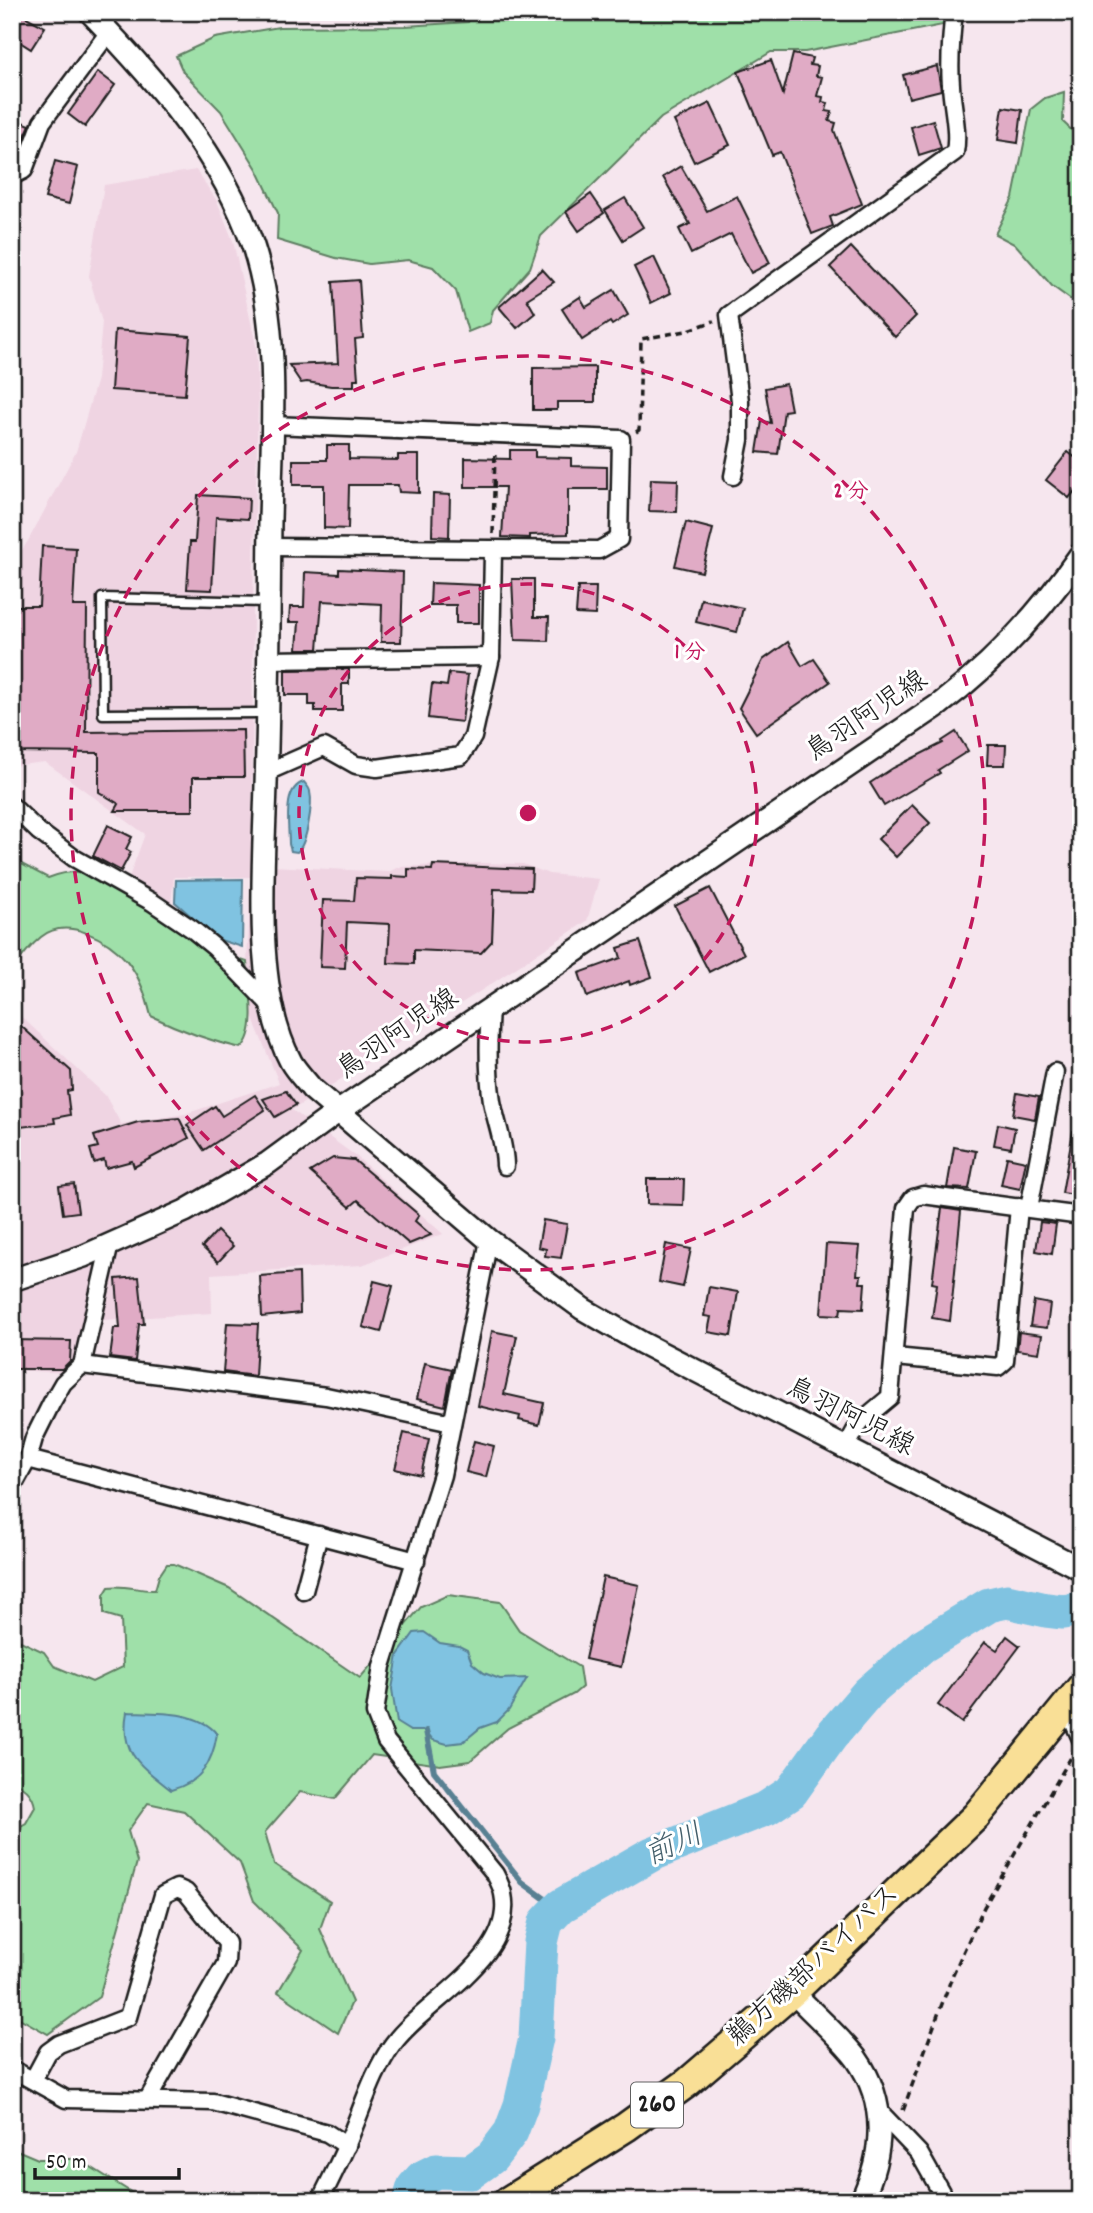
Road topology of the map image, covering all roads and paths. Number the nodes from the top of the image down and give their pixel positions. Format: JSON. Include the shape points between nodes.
{"nodes":[{"id":1,"x":90,"y":12,"type":"edge"},
{"id":2,"x":954,"y":12,"type":"edge"},
{"id":3,"x":109,"y":32,"type":"junction"},
{"id":4,"x":12,"y":176,"type":"edge"},
{"id":5,"x":729,"y":315,"type":"junction"},
{"id":6,"x":272,"y":425,"type":"junction"},
{"id":7,"x":495,"y":434,"type":"junction"},
{"id":8,"x":621,"y":439,"type":"junction"},
{"id":9,"x":733,"y":476,"type":"dead end"},
{"id":10,"x":270,"y":547,"type":"junction"},
{"id":11,"x":493,"y":551,"type":"junction"},
{"id":12,"x":1081,"y":554,"type":"edge"},
{"id":13,"x":268,"y":601,"type":"junction"},
{"id":14,"x":491,"y":657,"type":"junction"},
{"id":15,"x":267,"y":660,"type":"junction"},
{"id":16,"x":267,"y":713,"type":"junction"},
{"id":17,"x":267,"y":772,"type":"junction"},
{"id":18,"x":12,"y":806,"type":"edge"},
{"id":19,"x":272,"y":1007,"type":"junction"},
{"id":20,"x":490,"y":1009,"type":"junction"},
{"id":21,"x":1055,"y":1072,"type":"dead end"},
{"id":22,"x":339,"y":1111,"type":"junction"},
{"id":23,"x":505,"y":1166,"type":"dead end"},
{"id":24,"x":1024,"y":1207,"type":"junction"},
{"id":25,"x":1081,"y":1212,"type":"edge"},
{"id":26,"x":489,"y":1240,"type":"junction"},
{"id":27,"x":110,"y":1244,"type":"junction"},
{"id":28,"x":12,"y":1280,"type":"edge"},
{"id":29,"x":895,"y":1357,"type":"junction"},
{"id":30,"x":82,"y":1366,"type":"junction"},
{"id":31,"x":452,"y":1423,"type":"junction"},
{"id":32,"x":845,"y":1448,"type":"junction"},
{"id":33,"x":27,"y":1459,"type":"junction"},
{"id":34,"x":12,"y":1488,"type":"edge"},
{"id":35,"x":319,"y":1535,"type":"junction"},
{"id":36,"x":416,"y":1561,"type":"junction"},
{"id":37,"x":1072,"y":1564,"type":"edge"},
{"id":38,"x":304,"y":1591,"type":"dead end"},
{"id":39,"x":1074,"y":1697,"type":"edge"},
{"id":40,"x":1081,"y":1740,"type":"edge"},
{"id":41,"x":793,"y":1992,"type":"junction"},
{"id":42,"x":12,"y":2069,"type":"edge"},
{"id":43,"x":33,"y":2080,"type":"junction"},
{"id":44,"x":148,"y":2099,"type":"junction"},
{"id":45,"x":877,"y":2109,"type":"junction"},
{"id":46,"x":896,"y":2129,"type":"junction"},
{"id":47,"x":347,"y":2146,"type":"junction"},
{"id":48,"x":320,"y":2201,"type":"edge"},
{"id":49,"x":508,"y":2201,"type":"edge"},
{"id":50,"x":861,"y":2201,"type":"edge"},
{"id":51,"x":946,"y":2201,"type":"edge"}],
"edges":[{"from":1,"to":3,"type":"main road"},
{"from":2,"to":5,"type":"street","via":[[950,46],[955,152]]},
{"from":3,"to":4,"type":"street","via":[[42,122],[24,170]]},
{"from":3,"to":6,"type":"main road","via":[[177,110],[235,201],[264,291]]},
{"from":5,"to":8,"type":"path","via":[[686,331],[641,339],[639,430]]},
{"from":5,"to":9,"type":"street","via":[[740,401],[740,440]]},
{"from":6,"to":7,"type":"street"},
{"from":6,"to":10,"type":"main road"},
{"from":7,"to":8,"type":"street"},
{"from":7,"to":11,"type":"path"},
{"from":8,"to":11,"type":"street","via":[[619,539],[599,550]]},
{"from":10,"to":11,"type":"street"},
{"from":10,"to":13,"type":"main road"},
{"from":11,"to":14,"type":"street"},
{"from":12,"to":20,"type":"main road","name":"鳥羽阿児線","via":[[1035,614],[972,679],[940,704]]},
{"from":13,"to":15,"type":"main road"},
{"from":13,"to":16,"type":"lane","via":[[102,598],[103,714]]},
{"from":14,"to":15,"type":"street"},
{"from":14,"to":17,"type":"street","via":[[473,737],[461,756],[377,768],[356,765],[324,747]]},
{"from":15,"to":16,"type":"main road"},
{"from":16,"to":17,"type":"main road"},
{"from":17,"to":19,"type":"main road","via":[[265,961]]},
{"from":18,"to":19,"type":"street","via":[[74,858],[192,929]]},
{"from":19,"to":22,"type":"main road","via":[[292,1063],[312,1089]]},
{"from":20,"to":22,"type":"main road","name":"鳥羽阿児線"},
{"from":20,"to":23,"type":"street","via":[[487,1056]]},
{"from":21,"to":24,"type":"street"},
{"from":22,"to":26,"type":"main road","name":"鳥羽阿児線"},
{"from":22,"to":27,"type":"main road","via":[[268,1163],[184,1210]]},
{"from":24,"to":25,"type":"street","via":[[1074,1215]]},
{"from":24,"to":29,"type":"street","via":[[1004,1361],[998,1367]]},
{"from":24,"to":29,"type":"street","via":[[923,1195],[913,1198],[906,1208]]},
{"from":26,"to":31,"type":"street"},
{"from":26,"to":32,"type":"main road","name":"鳥羽阿児線","via":[[583,1309]]},
{"from":27,"to":28,"type":"main road"},
{"from":27,"to":30,"type":"street"},
{"from":29,"to":32,"type":"street","via":[[890,1397],[860,1422]]},
{"from":30,"to":31,"type":"street","via":[[326,1396]]},
{"from":30,"to":33,"type":"street","via":[[51,1402]]},
{"from":31,"to":36,"type":"street"},
{"from":32,"to":37,"type":"main road","name":"鳥羽阿児線"},
{"from":33,"to":34,"type":"street"},
{"from":33,"to":35,"type":"street"},
{"from":35,"to":36,"type":"street"},
{"from":35,"to":38,"type":"street"},
{"from":36,"to":47,"type":"street","via":[[382,1666],[375,1713],[386,1741],[495,1874],[504,1912],[487,1953],[394,2043]]},
{"from":39,"to":40,"type":"street"},
{"from":39,"to":41,"type":"highway","name":"鵜方磯部バイパス","number":"260","via":[[976,1816]]},
{"from":40,"to":46,"type":"path","via":[[984,1907],[953,1974]]},
{"from":41,"to":45,"type":"main road","via":[[856,2058]]},
{"from":41,"to":49,"type":"highway","name":"鵜方磯部バイパス","number":"260","via":[[687,2083]]},
{"from":42,"to":43,"type":"street"},
{"from":43,"to":44,"type":"street","via":[[66,2099]]},
{"from":43,"to":44,"type":"street","via":[[48,2052],[59,2044],[128,2017],[163,1895],[177,1888],[186,1892],[227,1943],[228,1951],[226,1963]]},
{"from":44,"to":47,"type":"street","via":[[213,2102],[327,2133]]},
{"from":45,"to":46,"type":"street"},
{"from":45,"to":50,"type":"main road","via":[[878,2160]]},
{"from":46,"to":51,"type":"street","via":[[919,2153]]},
{"from":47,"to":48,"type":"street"}]}
